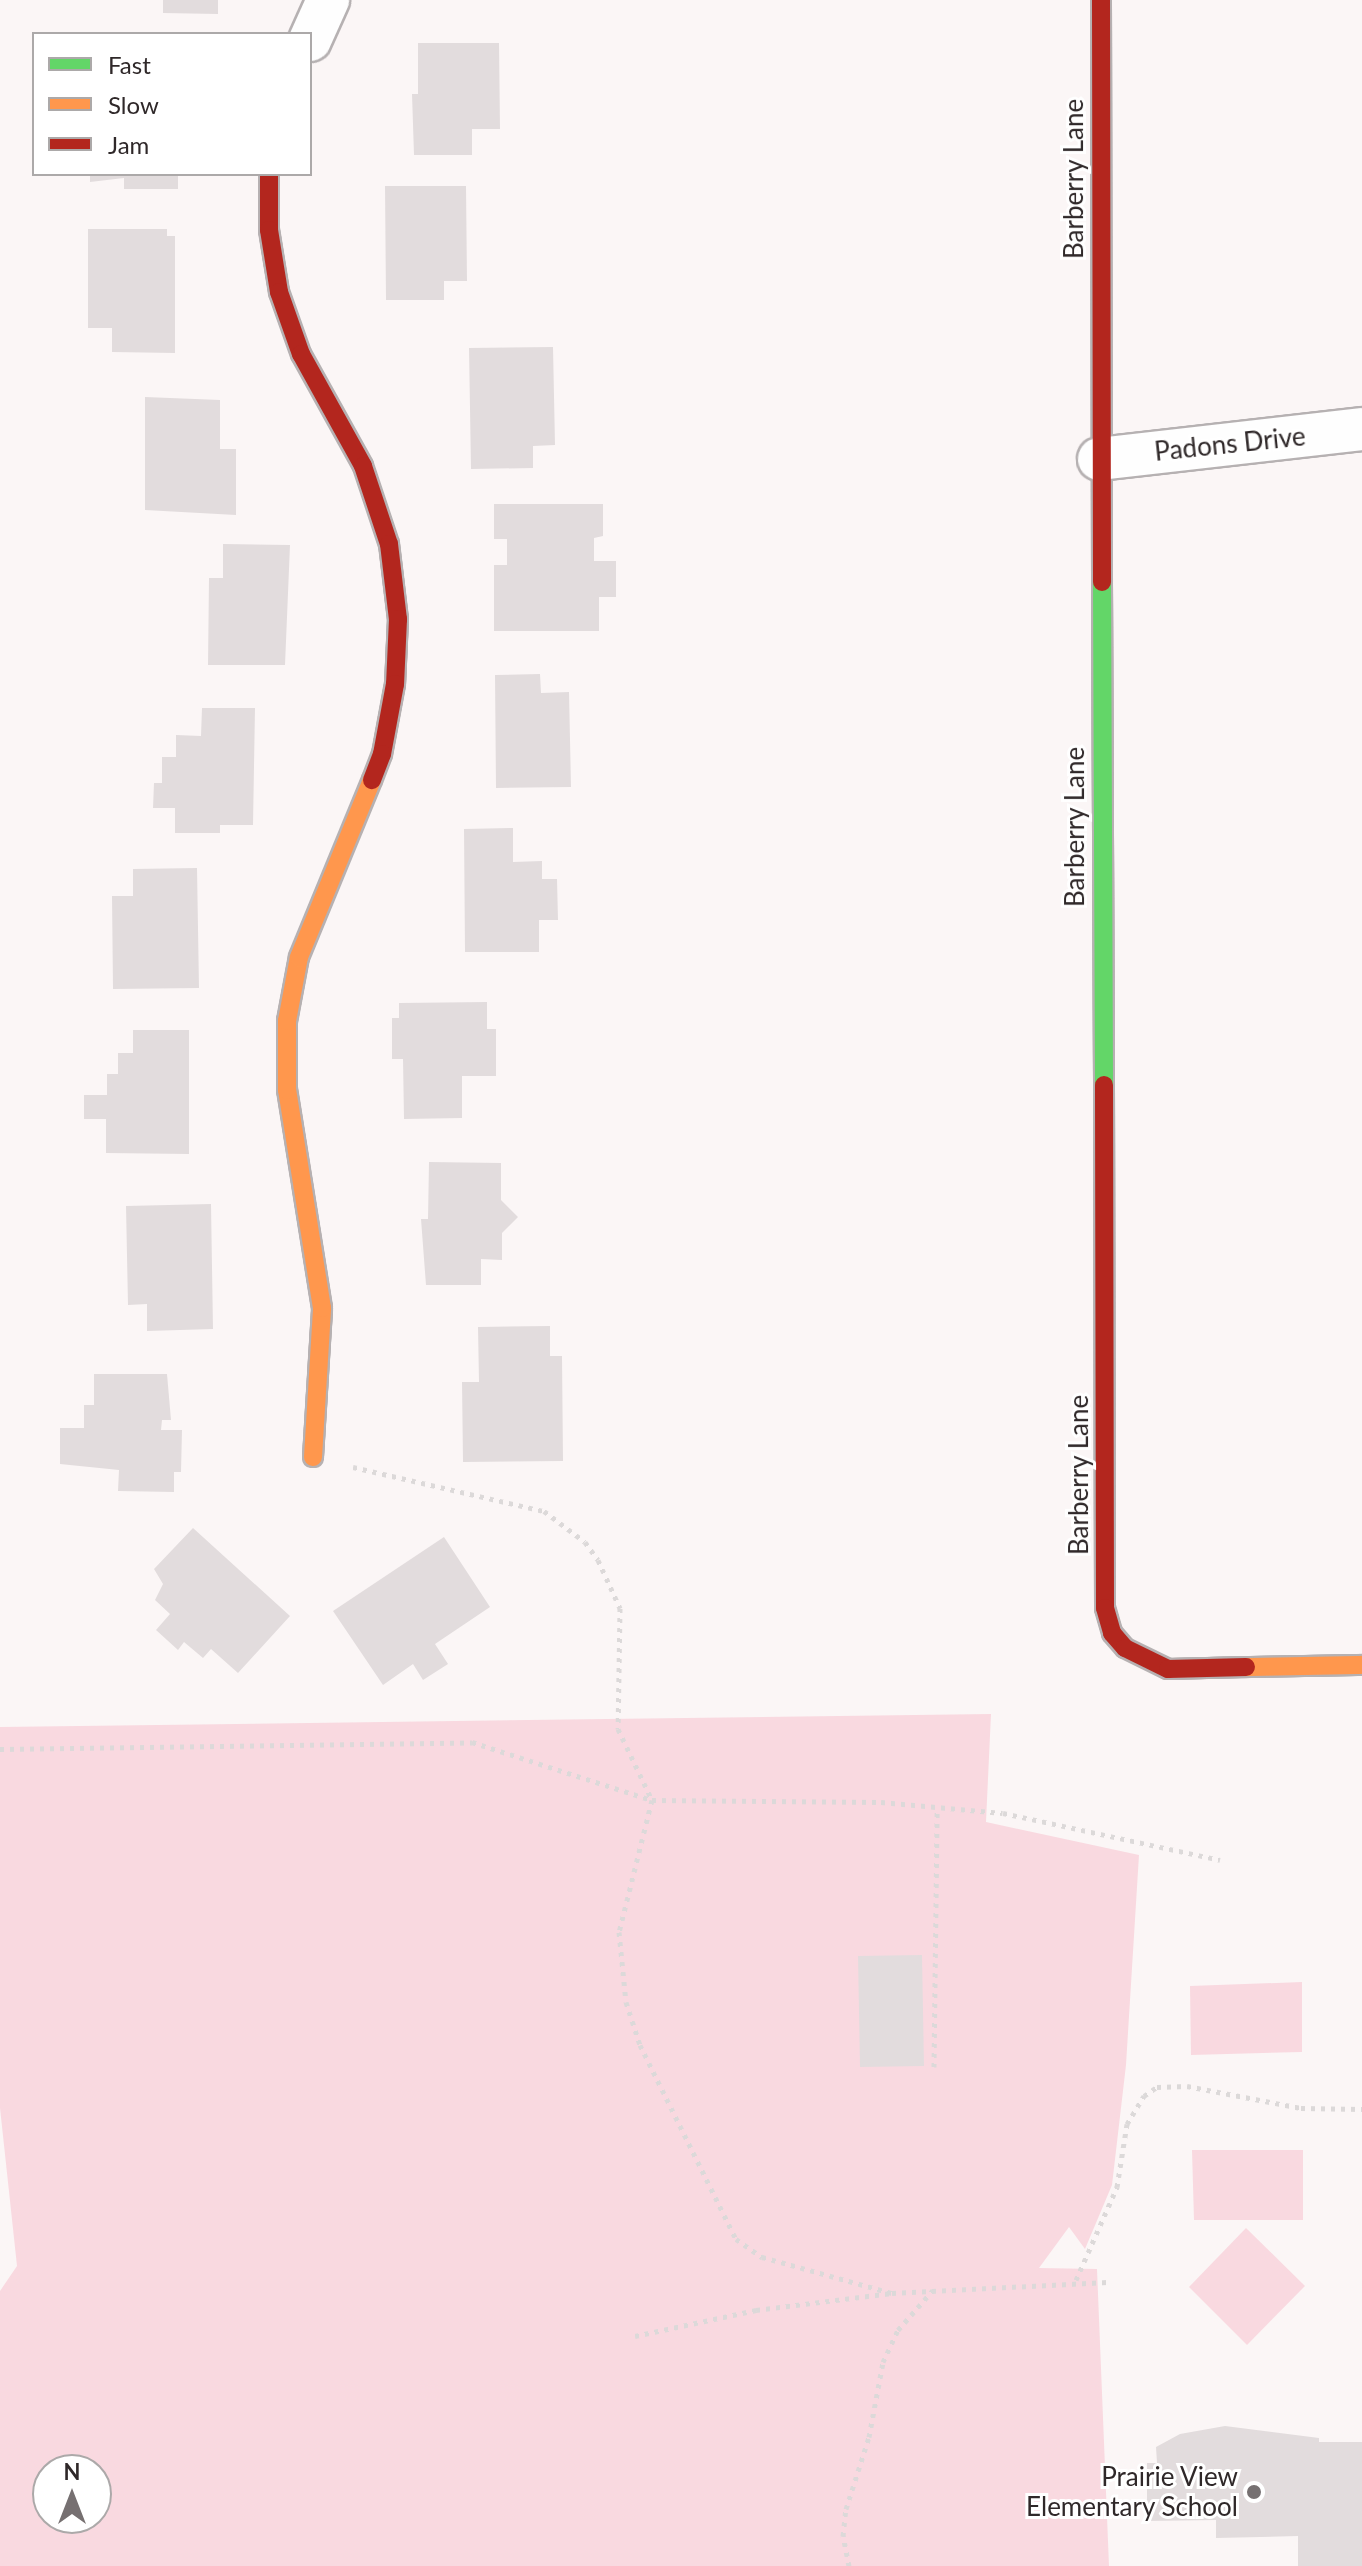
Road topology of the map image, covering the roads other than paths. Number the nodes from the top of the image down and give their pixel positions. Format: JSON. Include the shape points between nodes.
{"nodes":[{"id":1,"x":328,"y":0,"type":"edge"},
{"id":2,"x":1101,"y":0,"type":"edge"},
{"id":3,"x":312,"y":36,"type":"edge"},
{"id":4,"x":269,"y":176,"type":"edge"},
{"id":5,"x":1362,"y":429,"type":"edge"},
{"id":6,"x":1099,"y":459,"type":"junction"},
{"id":7,"x":313,"y":1457,"type":"road end"},
{"id":8,"x":1362,"y":1665,"type":"edge"}],
"edges":[{"from":1,"to":3,"type":"street"},
{"from":2,"to":6,"type":"street","name":"Barberry Lane"},
{"from":4,"to":7,"type":"street","via":[[269,230],[279,292],[301,354],[363,466],[389,544],[398,619],[395,684],[382,754],[299,957],[287,1021],[287,1090],[322,1308]]},
{"from":5,"to":6,"type":"street","name":"Padons Drive"},
{"from":6,"to":8,"type":"street","name":"Barberry Lane","via":[[1105,1608],[1112,1633],[1125,1648],[1168,1669]]}]}
